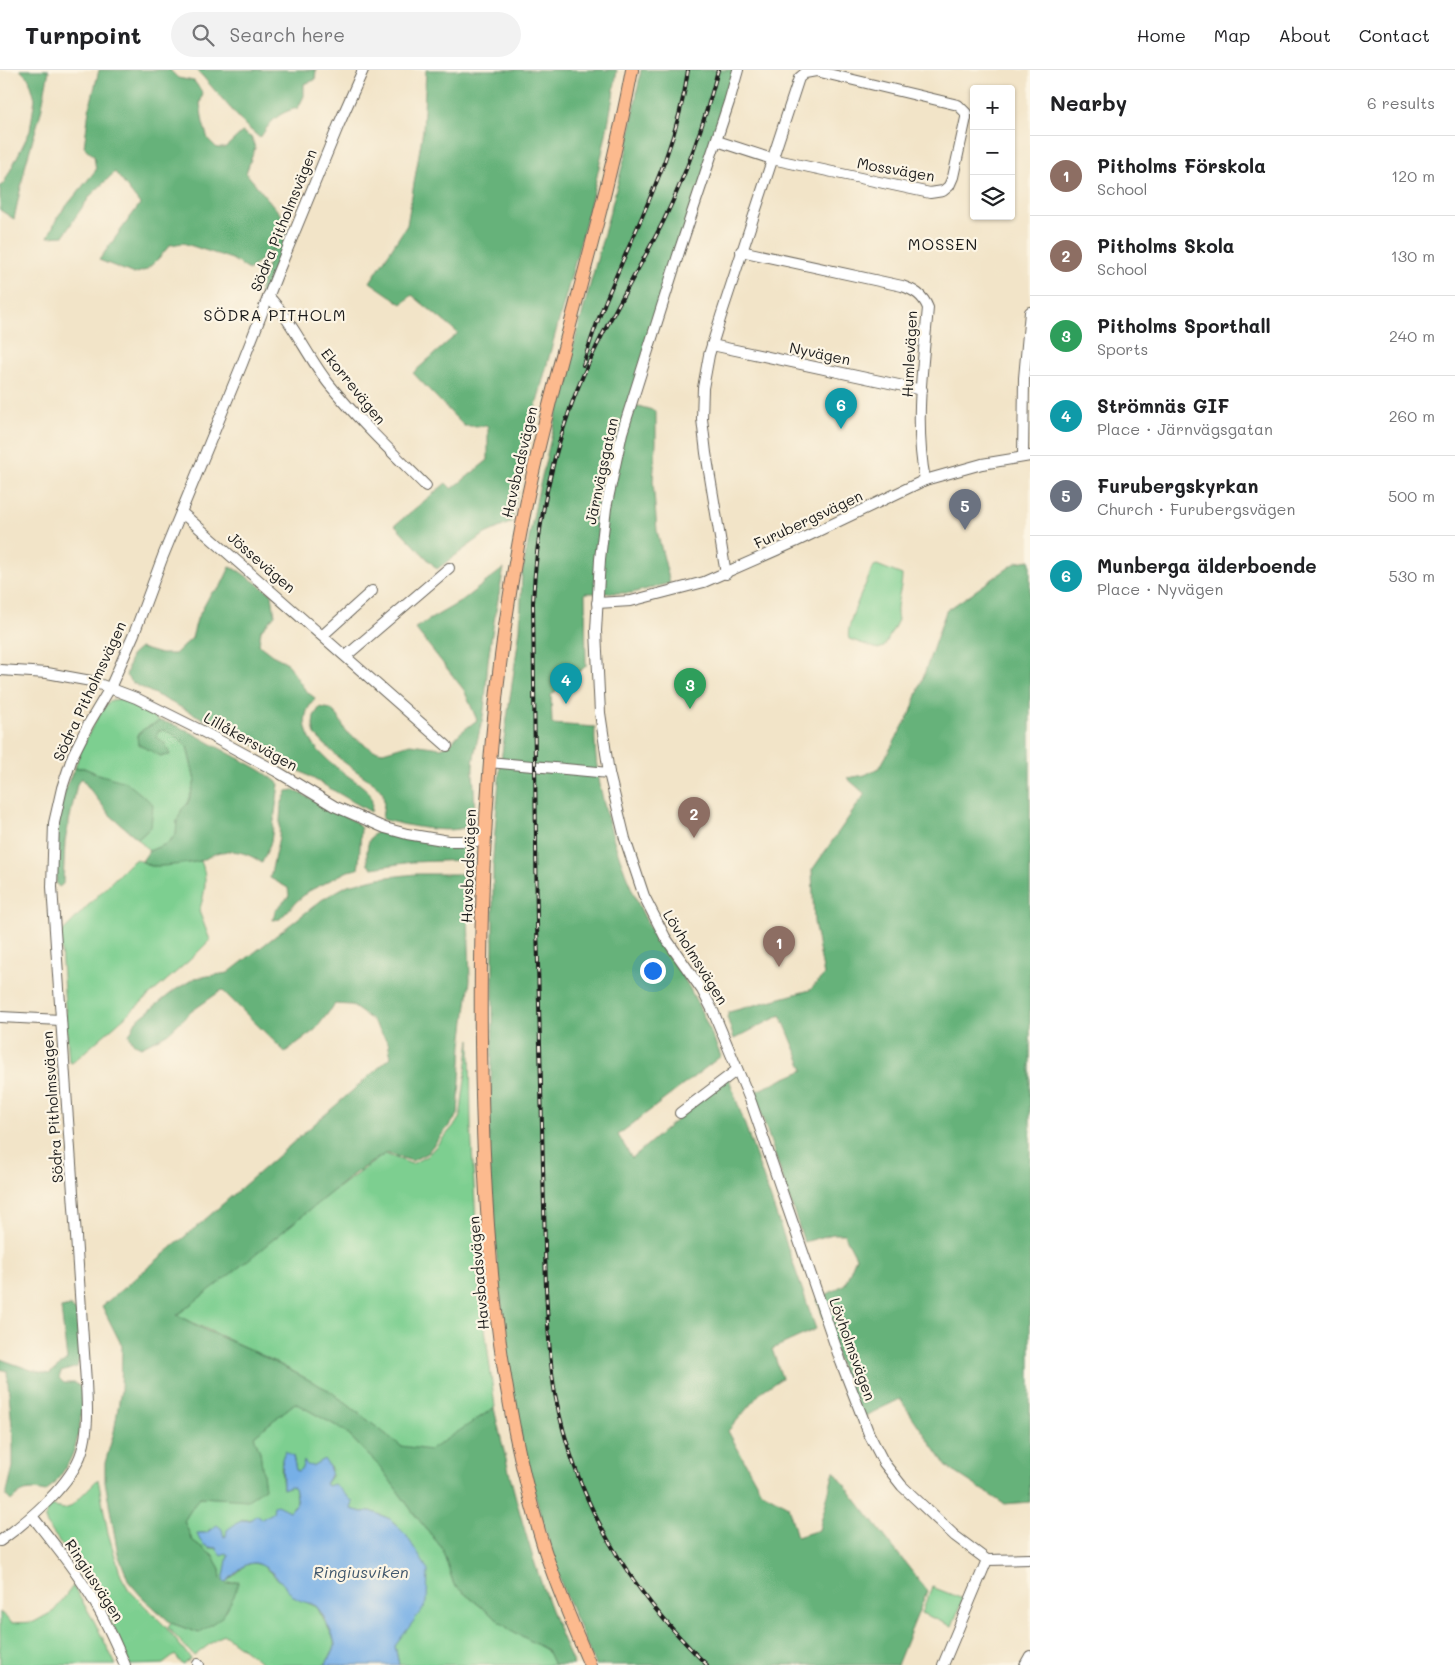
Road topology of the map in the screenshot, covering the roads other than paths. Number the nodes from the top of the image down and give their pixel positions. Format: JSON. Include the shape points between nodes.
{"nodes":[{"id":1,"x":363,"y":70,"type":"edge"},
{"id":2,"x":632,"y":70,"type":"edge"},
{"id":3,"x":738,"y":70,"type":"edge"},
{"id":4,"x":716,"y":141,"type":"junction"},
{"id":5,"x":772,"y":159,"type":"junction"},
{"id":6,"x":741,"y":251,"type":"junction"},
{"id":7,"x":268,"y":296,"type":"junction"},
{"id":8,"x":1030,"y":312,"type":"edge"},
{"id":9,"x":712,"y":345,"type":"junction"},
{"id":10,"x":922,"y":390,"type":"junction"},
{"id":11,"x":1026,"y":456,"type":"edge"},
{"id":12,"x":925,"y":480,"type":"junction"},
{"id":13,"x":426,"y":486,"type":"dead end"},
{"id":14,"x":181,"y":512,"type":"junction"},
{"id":15,"x":449,"y":568,"type":"dead end"},
{"id":16,"x":726,"y":574,"type":"junction"},
{"id":17,"x":372,"y":591,"type":"dead end"},
{"id":18,"x":597,"y":603,"type":"junction"},
{"id":19,"x":323,"y":635,"type":"junction"},
{"id":20,"x":346,"y":656,"type":"junction"},
{"id":21,"x":0,"y":670,"type":"edge"},
{"id":22,"x":110,"y":688,"type":"junction"},
{"id":23,"x":447,"y":746,"type":"dead end"},
{"id":24,"x":489,"y":762,"type":"junction"},
{"id":25,"x":609,"y":773,"type":"junction"},
{"id":26,"x":484,"y":841,"type":"junction"},
{"id":27,"x":0,"y":1017,"type":"edge"},
{"id":28,"x":61,"y":1020,"type":"junction"},
{"id":29,"x":737,"y":1070,"type":"junction"},
{"id":30,"x":680,"y":1113,"type":"dead end"},
{"id":31,"x":32,"y":1516,"type":"junction"},
{"id":32,"x":0,"y":1541,"type":"edge"},
{"id":33,"x":1030,"y":1559,"type":"edge"},
{"id":34,"x":988,"y":1560,"type":"junction"},
{"id":35,"x":1030,"y":1656,"type":"edge"},
{"id":36,"x":125,"y":1665,"type":"edge"},
{"id":37,"x":590,"y":1665,"type":"edge"},
{"id":38,"x":943,"y":1665,"type":"edge"},
{"id":39,"x":1025,"y":1665,"type":"edge"}],
"edges":[{"from":1,"to":7,"type":"street","name":"Södra Pitholmsvägen"},
{"from":2,"to":24,"type":"main road","name":"Havsbadsvägen","via":[[608,179],[533,470],[503,638]]},
{"from":3,"to":4,"type":"street","name":"Järnvägsgatan"},
{"from":4,"to":5,"type":"street","name":"Mossvägen"},
{"from":4,"to":18,"type":"street","name":"Järnvägsgatan","via":[[622,433],[606,508]]},
{"from":5,"to":5,"type":"street","name":"Mossvägen","via":[[937,193],[949,186],[966,113],[958,105],[816,71],[805,73],[799,78]]},
{"from":5,"to":6,"type":"street","name":"Mossvägen"},
{"from":6,"to":9,"type":"street","name":"Mossvägen"},
{"from":6,"to":10,"type":"street","name":"Humlevägen","via":[[902,286],[919,294],[928,308]]},
{"from":7,"to":13,"type":"street","name":"Ekorrevägen","via":[[288,320],[328,383],[372,433]]},
{"from":7,"to":14,"type":"street","name":"Södra Pitholmsvägen"},
{"from":8,"to":11,"type":"street","via":[[1024,378]]},
{"from":9,"to":10,"type":"street","name":"Nyvägen"},
{"from":9,"to":16,"type":"street","name":"Mossvägen","via":[[703,388],[702,419]]},
{"from":10,"to":12,"type":"street","name":"Humlevägen","via":[[920,453]]},
{"from":11,"to":12,"type":"street","name":"Furubergsvägen"},
{"from":12,"to":16,"type":"street","name":"Furubergsvägen"},
{"from":14,"to":19,"type":"street","name":"Jössevägen"},
{"from":14,"to":22,"type":"street","name":"Södra Pitholmsvägen"},
{"from":15,"to":20,"type":"street"},
{"from":16,"to":18,"type":"street","name":"Furubergsvägen","via":[[631,601]]},
{"from":17,"to":19,"type":"street"},
{"from":18,"to":25,"type":"street","name":"Järnvägsgatan","via":[[598,682]]},
{"from":19,"to":20,"type":"street","name":"Jössevägen"},
{"from":20,"to":23,"type":"street","name":"Jössevägen"},
{"from":21,"to":22,"type":"street","name":"Lillåkersvägen","via":[[46,673]]},
{"from":22,"to":26,"type":"street","name":"Lillåkersvägen","via":[[200,730],[365,821],[407,834],[449,841]]},
{"from":22,"to":28,"type":"street","name":"Södra Pitholmsvägen","via":[[73,755],[54,824],[52,887]]},
{"from":24,"to":25,"type":"street"},
{"from":24,"to":26,"type":"main road","name":"Havsbadsvägen"},
{"from":25,"to":29,"type":"street","name":"Lövholmsvägen","via":[[631,858],[650,911],[708,1000]]},
{"from":26,"to":37,"type":"main road","name":"Havsbadsvägen","via":[[481,1002],[484,1145],[502,1351],[511,1413],[543,1542],[570,1620]]},
{"from":27,"to":28,"type":"street"},
{"from":28,"to":31,"type":"street","name":"Södra Pitholmsvägen","via":[[87,1411],[84,1444],[74,1468]]},
{"from":29,"to":30,"type":"street"},
{"from":29,"to":34,"type":"street","name":"Lövholmsvägen","via":[[868,1434],[902,1486],[955,1536]]},
{"from":31,"to":32,"type":"street","name":"Södra Pitholmsvägen"},
{"from":31,"to":36,"type":"street","name":"Ringiusvägen","via":[[96,1603]]},
{"from":33,"to":34,"type":"street"},
{"from":34,"to":38,"type":"street"},
{"from":35,"to":39,"type":"street"}]}
